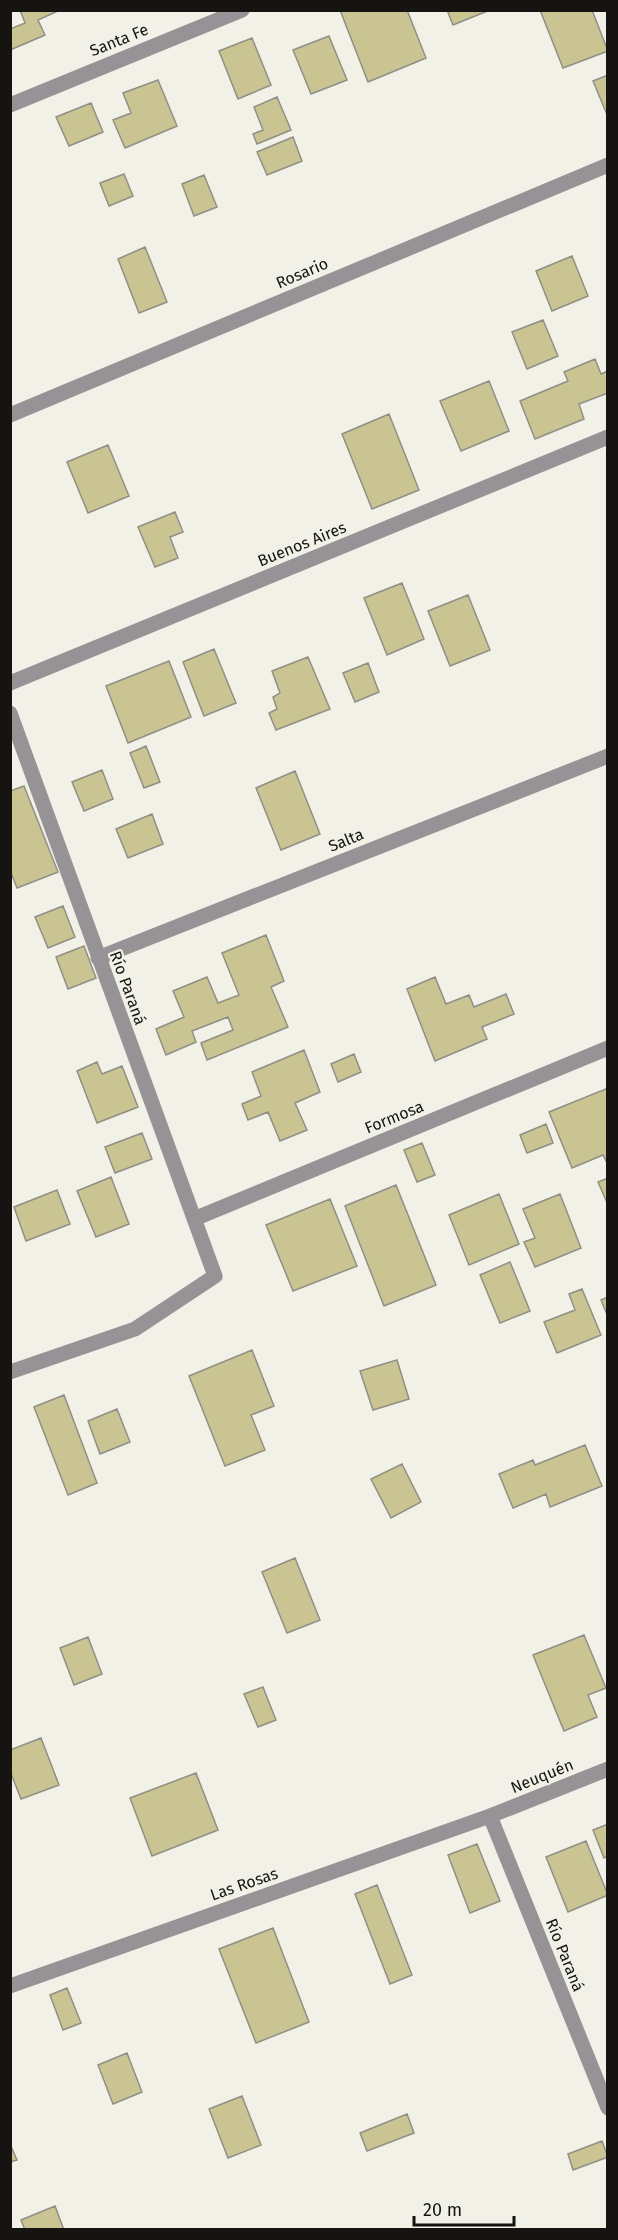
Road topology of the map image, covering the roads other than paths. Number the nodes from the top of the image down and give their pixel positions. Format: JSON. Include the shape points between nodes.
{"nodes":[{"id":1,"x":242,"y":10,"type":"edge"},
{"id":2,"x":10,"y":105,"type":"edge"},
{"id":3,"x":608,"y":165,"type":"edge"},
{"id":4,"x":10,"y":415,"type":"edge"},
{"id":5,"x":608,"y":437,"type":"edge"},
{"id":6,"x":10,"y":683,"type":"edge"},
{"id":7,"x":10,"y":712,"type":"edge"},
{"id":8,"x":15,"y":741,"type":"edge"},
{"id":9,"x":608,"y":756,"type":"edge"},
{"id":10,"x":98,"y":958,"type":"junction"},
{"id":11,"x":608,"y":1048,"type":"edge"},
{"id":12,"x":194,"y":1219,"type":"junction"},
{"id":13,"x":10,"y":1372,"type":"edge"},
{"id":14,"x":608,"y":1769,"type":"edge"},
{"id":15,"x":490,"y":1816,"type":"junction"},
{"id":16,"x":10,"y":1986,"type":"edge"},
{"id":17,"x":608,"y":2108,"type":"edge"}],
"edges":[{"from":1,"to":2,"type":"street","name":"Santa Fe"},
{"from":3,"to":4,"type":"street","name":"Rosario"},
{"from":5,"to":6,"type":"street","name":"Buenos Aires"},
{"from":7,"to":8,"type":"street","name":"Río Paraná"},
{"from":8,"to":10,"type":"street","name":"Río Paraná"},
{"from":9,"to":10,"type":"street","name":"Salta"},
{"from":10,"to":12,"type":"street","name":"Río Paraná"},
{"from":11,"to":12,"type":"street","name":"Formosa"},
{"from":12,"to":13,"type":"street","name":"Río Paraná","via":[[215,1276],[135,1329]]},
{"from":14,"to":15,"type":"street","name":"Neuquén"},
{"from":15,"to":16,"type":"street","name":"Las Rosas"},
{"from":15,"to":17,"type":"street","name":"Río Paraná"}]}
